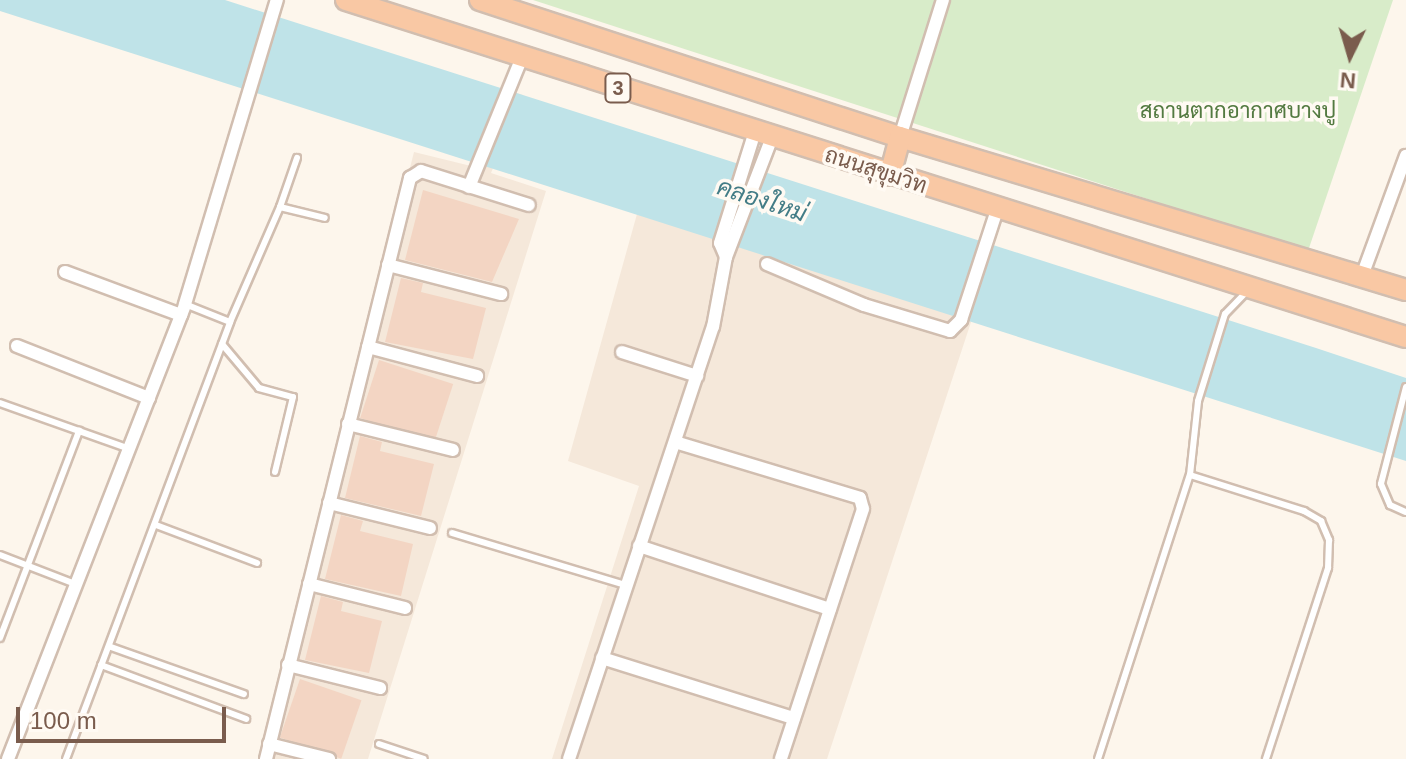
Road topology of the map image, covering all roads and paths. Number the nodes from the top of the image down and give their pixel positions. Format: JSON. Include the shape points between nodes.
{"nodes":[{"id":1,"x":346,"y":0,"type":"edge"},
{"id":2,"x":480,"y":0,"type":"edge"},
{"id":3,"x":943,"y":0,"type":"edge"},
{"id":4,"x":275,"y":4,"type":"edge"},
{"id":5,"x":522,"y":57,"type":"junction"},
{"id":6,"x":764,"y":134,"type":"junction"},
{"id":7,"x":900,"y":137,"type":"junction"},
{"id":8,"x":1406,"y":156,"type":"edge"},
{"id":9,"x":297,"y":158,"type":"dead end"},
{"id":10,"x":890,"y":175,"type":"junction"},
{"id":11,"x":469,"y":187,"type":"junction"},
{"id":12,"x":529,"y":205,"type":"dead end"},
{"id":13,"x":280,"y":207,"type":"junction"},
{"id":14,"x":997,"y":210,"type":"junction"},
{"id":15,"x":325,"y":218,"type":"dead end"},
{"id":16,"x":725,"y":249,"type":"junction"},
{"id":17,"x":767,"y":264,"type":"dead end"},
{"id":18,"x":388,"y":265,"type":"junction"},
{"id":19,"x":65,"y":272,"type":"dead end"},
{"id":20,"x":1362,"y":276,"type":"junction"},
{"id":21,"x":1252,"y":286,"type":"junction"},
{"id":22,"x":1406,"y":290,"type":"edge"},
{"id":23,"x":501,"y":294,"type":"dead end"},
{"id":24,"x":183,"y":309,"type":"junction"},
{"id":25,"x":230,"y":322,"type":"junction"},
{"id":26,"x":1406,"y":337,"type":"edge"},
{"id":27,"x":222,"y":344,"type":"junction"},
{"id":28,"x":17,"y":346,"type":"dead end"},
{"id":29,"x":368,"y":347,"type":"junction"},
{"id":30,"x":622,"y":352,"type":"dead end"},
{"id":31,"x":477,"y":376,"type":"dead end"},
{"id":32,"x":697,"y":376,"type":"junction"},
{"id":33,"x":1406,"y":387,"type":"edge"},
{"id":34,"x":149,"y":398,"type":"junction"},
{"id":35,"x":0,"y":403,"type":"edge"},
{"id":36,"x":348,"y":424,"type":"junction"},
{"id":37,"x":79,"y":431,"type":"junction"},
{"id":38,"x":675,"y":442,"type":"junction"},
{"id":39,"x":130,"y":449,"type":"junction"},
{"id":40,"x":453,"y":450,"type":"dead end"},
{"id":41,"x":275,"y":472,"type":"dead end"},
{"id":42,"x":1190,"y":475,"type":"junction"},
{"id":43,"x":329,"y":503,"type":"junction"},
{"id":44,"x":1406,"y":512,"type":"edge"},
{"id":45,"x":156,"y":525,"type":"junction"},
{"id":46,"x":430,"y":528,"type":"dead end"},
{"id":47,"x":452,"y":533,"type":"dead end"},
{"id":48,"x":639,"y":546,"type":"junction"},
{"id":49,"x":0,"y":555,"type":"edge"},
{"id":50,"x":257,"y":563,"type":"dead end"},
{"id":51,"x":28,"y":567,"type":"junction"},
{"id":52,"x":309,"y":584,"type":"junction"},
{"id":53,"x":78,"y":585,"type":"junction"},
{"id":54,"x":625,"y":585,"type":"junction"},
{"id":55,"x":405,"y":608,"type":"dead end"},
{"id":56,"x":830,"y":609,"type":"junction"},
{"id":57,"x":0,"y":637,"type":"edge"},
{"id":58,"x":111,"y":647,"type":"junction"},
{"id":59,"x":602,"y":658,"type":"junction"},
{"id":60,"x":101,"y":665,"type":"junction"},
{"id":61,"x":288,"y":665,"type":"junction"},
{"id":62,"x":380,"y":688,"type":"dead end"},
{"id":63,"x":244,"y":694,"type":"dead end"},
{"id":64,"x":794,"y":718,"type":"junction"},
{"id":65,"x":246,"y":719,"type":"dead end"},
{"id":66,"x":269,"y":744,"type":"junction"},
{"id":67,"x":379,"y":744,"type":"dead end"},
{"id":68,"x":8,"y":759,"type":"edge"},
{"id":69,"x":66,"y":759,"type":"edge"},
{"id":70,"x":266,"y":759,"type":"edge"},
{"id":71,"x":329,"y":759,"type":"edge"},
{"id":72,"x":424,"y":759,"type":"edge"},
{"id":73,"x":569,"y":759,"type":"edge"},
{"id":74,"x":781,"y":759,"type":"edge"},
{"id":75,"x":1098,"y":759,"type":"edge"},
{"id":76,"x":1266,"y":759,"type":"edge"}],
"edges":[{"from":1,"to":5,"type":"highway","name":"ถนนสุขุมวิท","number":"3"},
{"from":2,"to":7,"type":"highway","name":"ถนนสุขุมวิท","number":"3"},
{"from":3,"to":7,"type":"street"},
{"from":4,"to":24,"type":"street"},
{"from":5,"to":6,"type":"highway","name":"ถนนสุขุมวิท","number":"3"},
{"from":5,"to":11,"type":"street"},
{"from":6,"to":10,"type":"highway","name":"ถนนสุขุมวิท","number":"3"},
{"from":6,"to":16,"type":"street","via":[[763,162]]},
{"from":6,"to":16,"type":"street","via":[[747,156]]},
{"from":7,"to":10,"type":"highway"},
{"from":7,"to":20,"type":"highway","name":"ถนนสุขุมวิท","number":"3"},
{"from":8,"to":20,"type":"street"},
{"from":9,"to":13,"type":"lane"},
{"from":10,"to":14,"type":"highway","name":"ถนนสุขุมวิท","number":"3"},
{"from":11,"to":12,"type":"street"},
{"from":11,"to":18,"type":"street","via":[[416,172]]},
{"from":13,"to":15,"type":"lane"},
{"from":13,"to":25,"type":"lane"},
{"from":14,"to":17,"type":"street","via":[[961,320],[950,331]]},
{"from":14,"to":21,"type":"highway","name":"ถนนสุขุมวิท","number":"3"},
{"from":16,"to":32,"type":"street"},
{"from":18,"to":23,"type":"street"},
{"from":18,"to":29,"type":"street"},
{"from":19,"to":24,"type":"street"},
{"from":20,"to":22,"type":"highway","name":"ถนนสุขุมวิท","number":"3"},
{"from":21,"to":26,"type":"highway","name":"ถนนสุขุมวิท","number":"3"},
{"from":21,"to":42,"type":"lane","via":[[1225,314],[1198,401]]},
{"from":24,"to":25,"type":"lane"},
{"from":24,"to":34,"type":"street"},
{"from":25,"to":27,"type":"lane"},
{"from":27,"to":41,"type":"lane","via":[[259,388],[293,397]]},
{"from":27,"to":45,"type":"lane"},
{"from":28,"to":34,"type":"street"},
{"from":29,"to":31,"type":"street"},
{"from":29,"to":36,"type":"street"},
{"from":30,"to":32,"type":"street"},
{"from":32,"to":38,"type":"street"},
{"from":33,"to":44,"type":"lane","via":[[1382,492],[1390,505]]},
{"from":34,"to":39,"type":"street"},
{"from":35,"to":37,"type":"lane"},
{"from":36,"to":40,"type":"street"},
{"from":36,"to":43,"type":"street"},
{"from":37,"to":39,"type":"lane"},
{"from":37,"to":51,"type":"lane"},
{"from":38,"to":48,"type":"street"},
{"from":38,"to":56,"type":"street","via":[[860,498],[863,509]]},
{"from":39,"to":53,"type":"street"},
{"from":42,"to":75,"type":"lane"},
{"from":42,"to":76,"type":"lane","via":[[1304,511],[1321,521],[1329,540],[1328,568]]},
{"from":43,"to":46,"type":"street"},
{"from":43,"to":52,"type":"street"},
{"from":45,"to":50,"type":"lane"},
{"from":45,"to":58,"type":"lane"},
{"from":47,"to":54,"type":"lane"},
{"from":48,"to":54,"type":"street"},
{"from":48,"to":56,"type":"street"},
{"from":49,"to":51,"type":"lane"},
{"from":51,"to":53,"type":"lane"},
{"from":51,"to":57,"type":"lane"},
{"from":52,"to":55,"type":"street"},
{"from":52,"to":61,"type":"street"},
{"from":53,"to":68,"type":"street"},
{"from":54,"to":59,"type":"street"},
{"from":56,"to":64,"type":"street"},
{"from":58,"to":60,"type":"lane"},
{"from":58,"to":63,"type":"lane"},
{"from":59,"to":64,"type":"street"},
{"from":59,"to":73,"type":"street"},
{"from":60,"to":65,"type":"lane"},
{"from":60,"to":69,"type":"lane"},
{"from":61,"to":62,"type":"street"},
{"from":61,"to":66,"type":"street"},
{"from":64,"to":74,"type":"street"},
{"from":66,"to":70,"type":"street"},
{"from":66,"to":71,"type":"street"},
{"from":67,"to":72,"type":"lane"}]}
